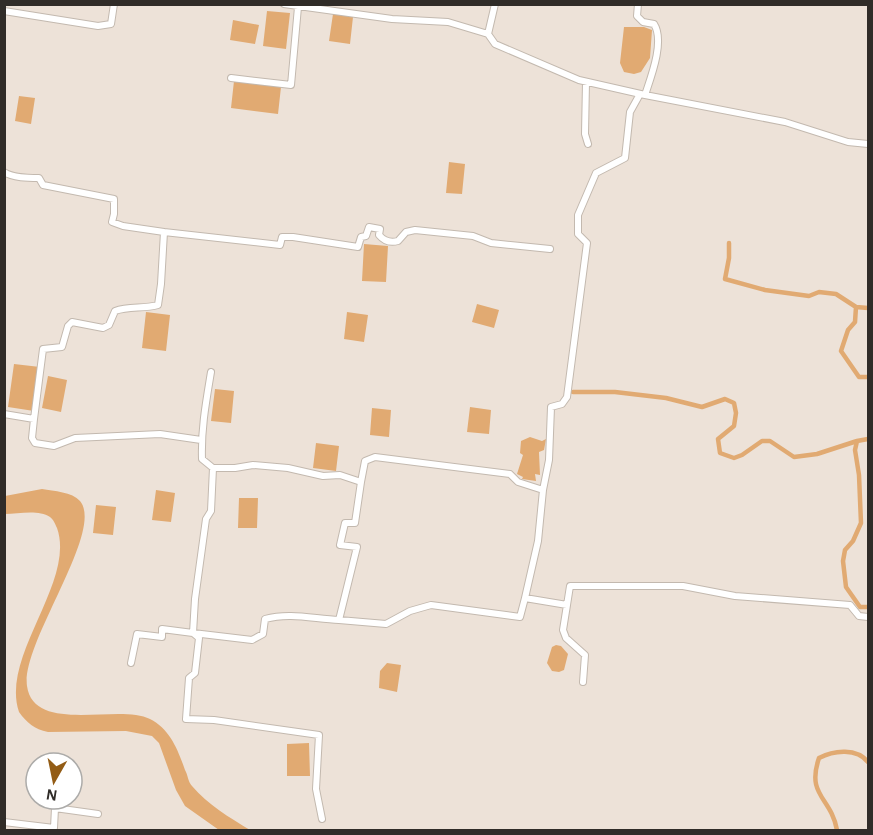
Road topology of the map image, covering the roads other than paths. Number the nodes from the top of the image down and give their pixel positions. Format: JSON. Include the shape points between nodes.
{"nodes":[{"id":1,"x":114,"y":4,"type":"edge"},
{"id":2,"x":284,"y":4,"type":"edge"},
{"id":3,"x":495,"y":4,"type":"edge"},
{"id":4,"x":638,"y":4,"type":"edge"},
{"id":5,"x":298,"y":7,"type":"junction"},
{"id":6,"x":4,"y":11,"type":"edge"},
{"id":7,"x":488,"y":34,"type":"junction"},
{"id":8,"x":231,"y":78,"type":"dead end"},
{"id":9,"x":586,"y":82,"type":"junction"},
{"id":10,"x":643,"y":94,"type":"junction"},
{"id":11,"x":588,"y":144,"type":"dead end"},
{"id":12,"x":868,"y":144,"type":"edge"},
{"id":13,"x":4,"y":172,"type":"edge"},
{"id":14,"x":164,"y":232,"type":"junction"},
{"id":15,"x":550,"y":249,"type":"dead end"},
{"id":16,"x":211,"y":372,"type":"dead end"},
{"id":17,"x":4,"y":414,"type":"edge"},
{"id":18,"x":33,"y":419,"type":"junction"},
{"id":19,"x":201,"y":440,"type":"junction"},
{"id":20,"x":213,"y":468,"type":"junction"},
{"id":21,"x":362,"y":482,"type":"junction"},
{"id":22,"x":543,"y":490,"type":"junction"},
{"id":23,"x":525,"y":598,"type":"junction"},
{"id":24,"x":567,"y":605,"type":"junction"},
{"id":25,"x":868,"y":617,"type":"edge"},
{"id":26,"x":339,"y":620,"type":"junction"},
{"id":27,"x":193,"y":633,"type":"junction"},
{"id":28,"x":131,"y":663,"type":"dead end"},
{"id":29,"x":583,"y":682,"type":"dead end"},
{"id":30,"x":98,"y":814,"type":"dead end"},
{"id":31,"x":321,"y":819,"type":"dead end"},
{"id":32,"x":4,"y":822,"type":"edge"}],
"edges":[{"from":1,"to":6,"type":"street","via":[[111,24],[98,26]]},
{"from":2,"to":5,"type":"street"},
{"from":3,"to":7,"type":"street"},
{"from":4,"to":10,"type":"street","via":[[637,16],[654,24],[658,41],[654,69]]},
{"from":5,"to":7,"type":"street","via":[[448,22]]},
{"from":5,"to":8,"type":"street","via":[[291,85]]},
{"from":7,"to":9,"type":"street","via":[[495,44]]},
{"from":9,"to":10,"type":"street"},
{"from":9,"to":11,"type":"street"},
{"from":10,"to":12,"type":"street","via":[[785,122],[848,142]]},
{"from":10,"to":22,"type":"street","via":[[630,112],[625,158],[596,173],[578,215],[578,234],[587,243],[580,306],[567,397],[562,404],[551,407],[549,460]]},
{"from":13,"to":14,"type":"street","via":[[39,178],[43,186],[114,199],[112,222]]},
{"from":14,"to":15,"type":"street","via":[[280,245],[282,237],[293,237],[358,247],[369,227],[380,229],[379,236],[389,242],[415,230]]},
{"from":14,"to":18,"type":"street","via":[[158,305],[115,311],[109,326],[103,328],[72,322],[62,347],[43,349]]},
{"from":16,"to":19,"type":"street"},
{"from":17,"to":18,"type":"street"},
{"from":18,"to":19,"type":"street","via":[[35,443],[54,446],[75,438],[160,434]]},
{"from":19,"to":20,"type":"street","via":[[202,459]]},
{"from":20,"to":21,"type":"street","via":[[288,468]]},
{"from":20,"to":27,"type":"street","via":[[211,511],[206,519]]},
{"from":21,"to":22,"type":"street","via":[[365,461],[375,457],[510,474],[518,482]]},
{"from":21,"to":26,"type":"street","via":[[355,523],[345,523],[340,545],[357,547]]},
{"from":22,"to":23,"type":"street","via":[[538,541]]},
{"from":23,"to":24,"type":"street"},
{"from":23,"to":26,"type":"street","via":[[520,617],[430,605],[386,624]]},
{"from":24,"to":25,"type":"street","via":[[570,586],[683,586],[735,596],[850,605],[859,616]]},
{"from":24,"to":29,"type":"street","via":[[563,630],[566,638],[585,655]]},
{"from":26,"to":27,"type":"street","via":[[297,615],[272,617],[265,619],[263,634],[252,640]]},
{"from":27,"to":28,"type":"street","via":[[162,629],[162,637],[137,634]]},
{"from":27,"to":31,"type":"street","via":[[199,638],[195,673],[189,678],[186,719],[319,735],[316,789]]},
{"from":30,"to":32,"type":"street","via":[[55,808],[54,828]]}]}
